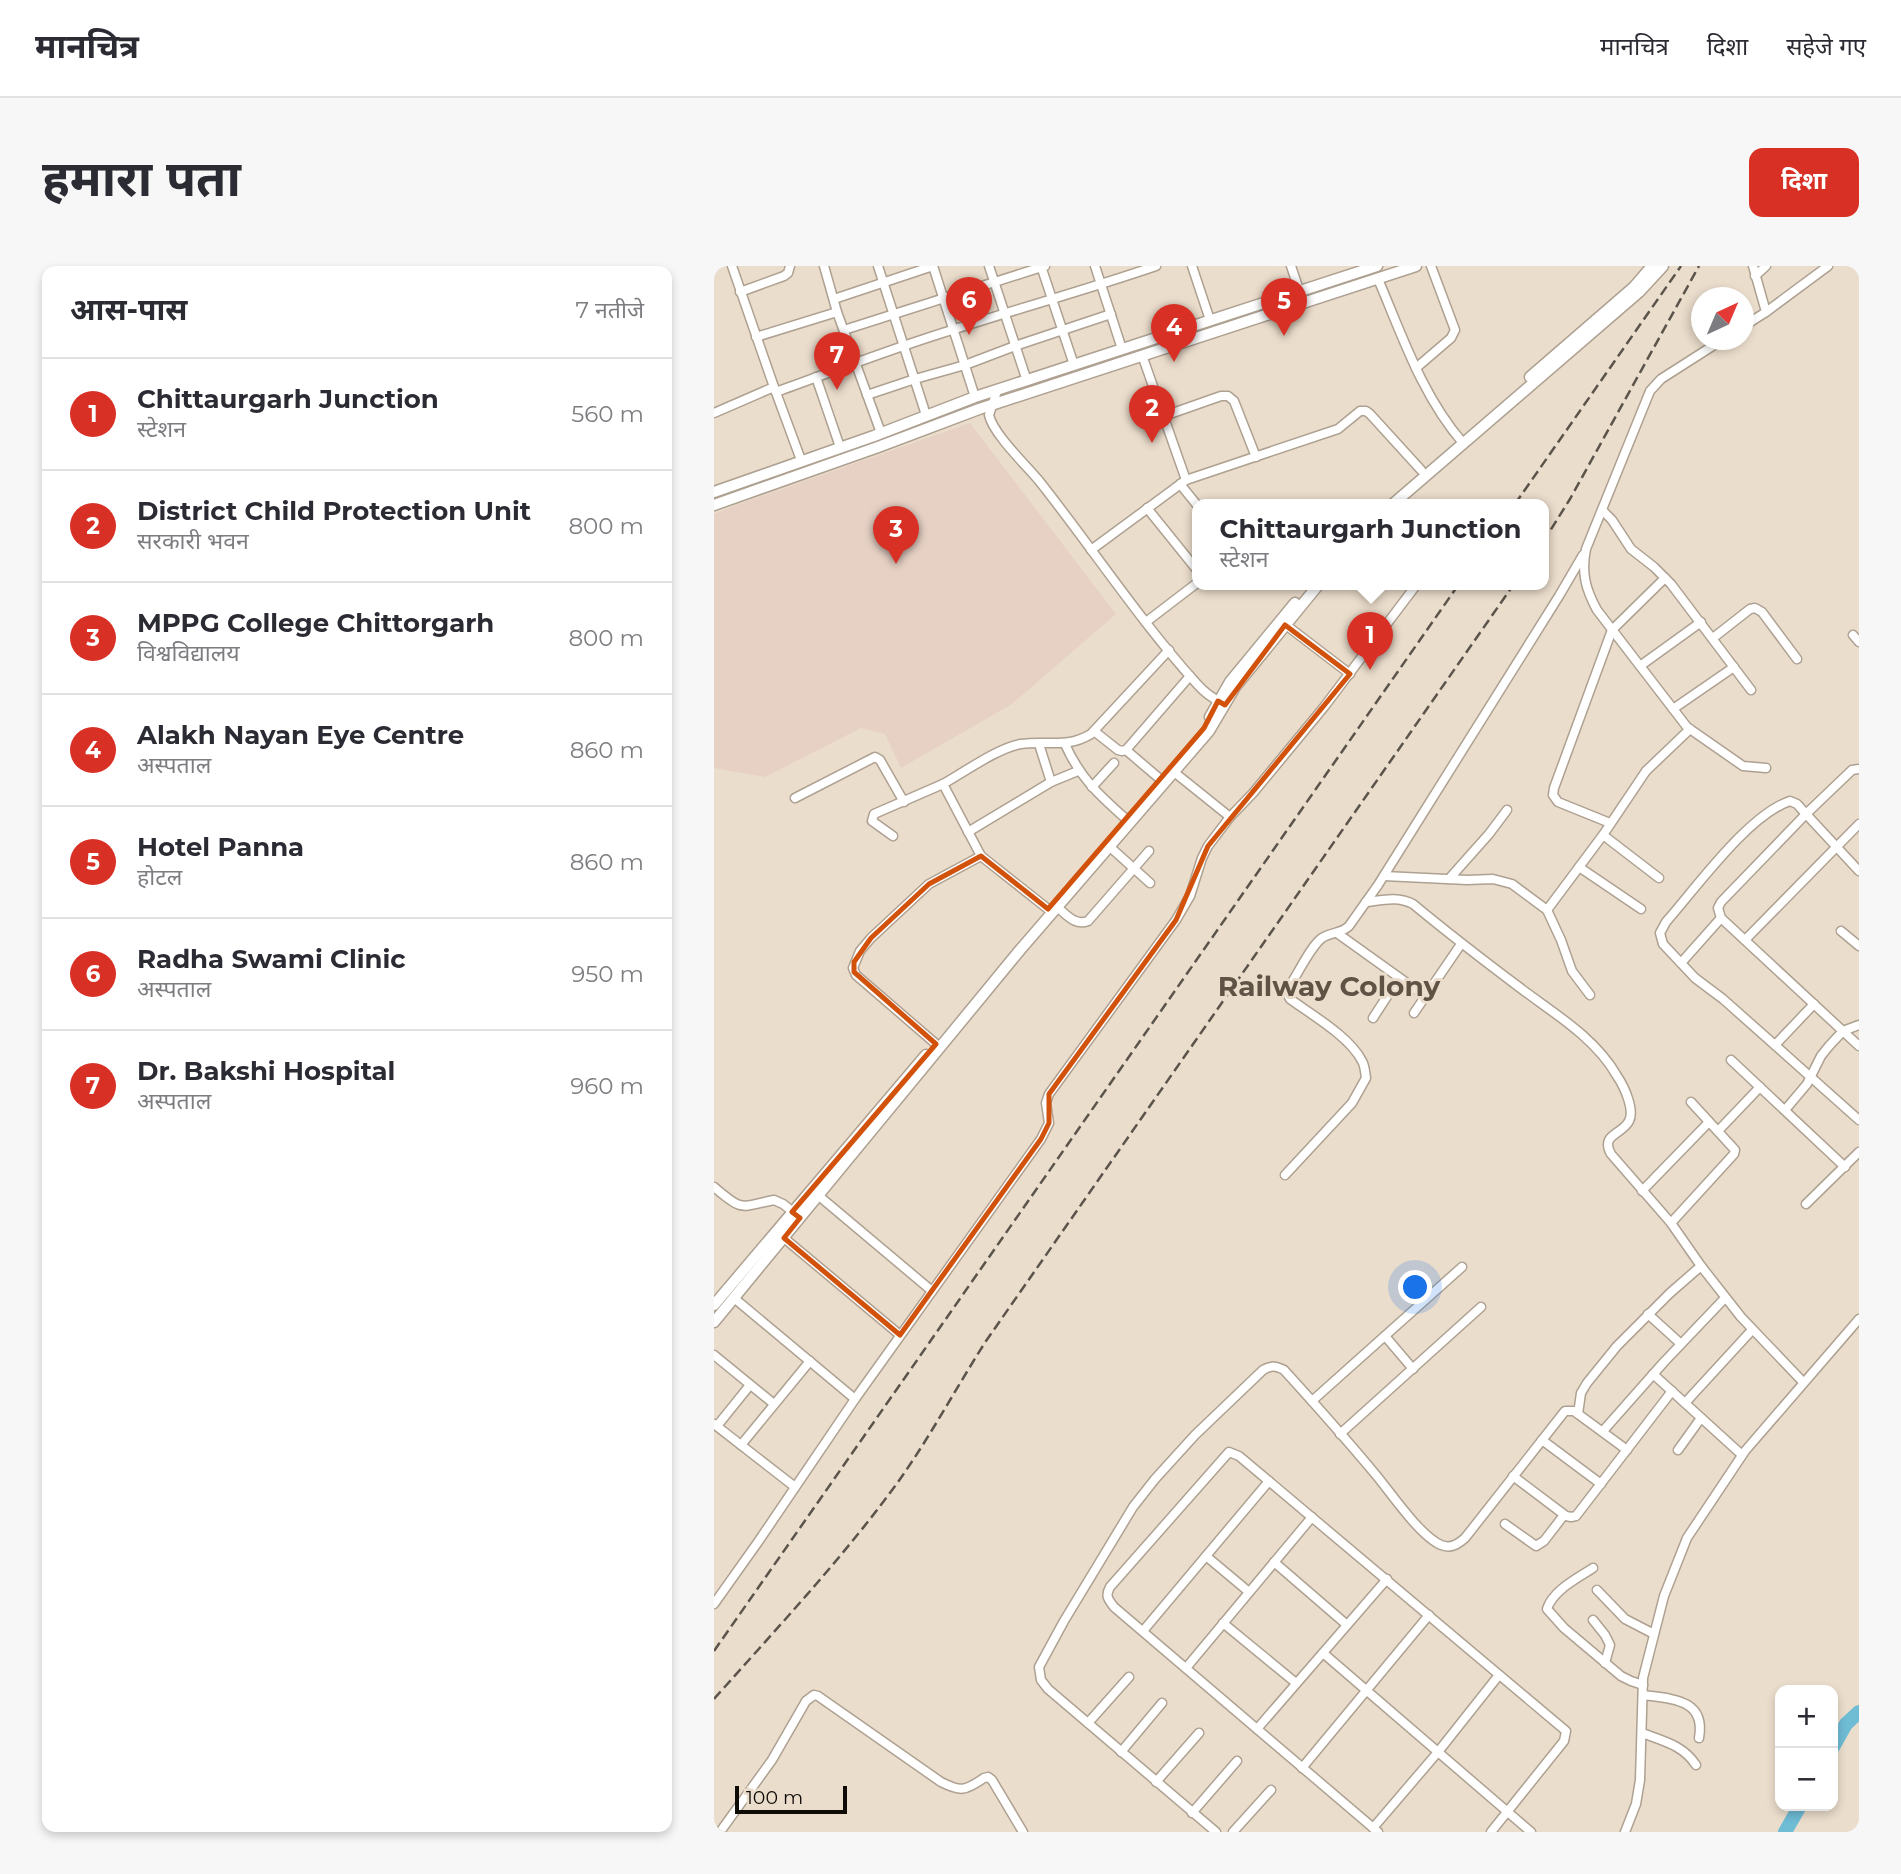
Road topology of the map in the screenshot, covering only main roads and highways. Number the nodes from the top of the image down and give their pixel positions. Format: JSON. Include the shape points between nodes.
{"nodes":[{"id":1,"x":1377,"y":266,"type":"edge"},
{"id":2,"x":1416,"y":266,"type":"edge"},
{"id":3,"x":1652,"y":266,"type":"edge"},
{"id":4,"x":1663,"y":266,"type":"edge"},
{"id":5,"x":1461,"y":441,"type":"junction"},
{"id":6,"x":714,"y":492,"type":"edge"},
{"id":7,"x":1389,"y":499,"type":"edge"},
{"id":8,"x":1398,"y":499,"type":"edge"},
{"id":9,"x":714,"y":505,"type":"edge"},
{"id":10,"x":1307,"y":590,"type":"edge"},
{"id":11,"x":1313,"y":590,"type":"edge"},
{"id":12,"x":1283,"y":623,"type":"junction"},
{"id":13,"x":1222,"y":703,"type":"junction"},
{"id":14,"x":1053,"y":908,"type":"junction"},
{"id":15,"x":796,"y":1215,"type":"junction"},
{"id":16,"x":714,"y":1306,"type":"edge"},
{"id":17,"x":714,"y":1322,"type":"edge"}],
"edges":[{"from":1,"to":6,"type":"main road","via":[[975,397]]},
{"from":2,"to":9,"type":"main road","via":[[991,405]]},
{"from":3,"to":5,"type":"main road","via":[[1634,288]]},
{"from":4,"to":5,"type":"main road","via":[[1639,292]]},
{"from":5,"to":7,"type":"main road"},
{"from":5,"to":8,"type":"main road"},
{"from":10,"to":12,"type":"main road"},
{"from":11,"to":12,"type":"main road"},
{"from":12,"to":13,"type":"main road"},
{"from":13,"to":14,"type":"main road"},
{"from":13,"to":14,"type":"main road","via":[[1209,731]]},
{"from":14,"to":15,"type":"main road"},
{"from":14,"to":15,"type":"main road","via":[[819,1196]]},
{"from":15,"to":16,"type":"main road"},
{"from":15,"to":17,"type":"main road","via":[[784,1238]]}]}
